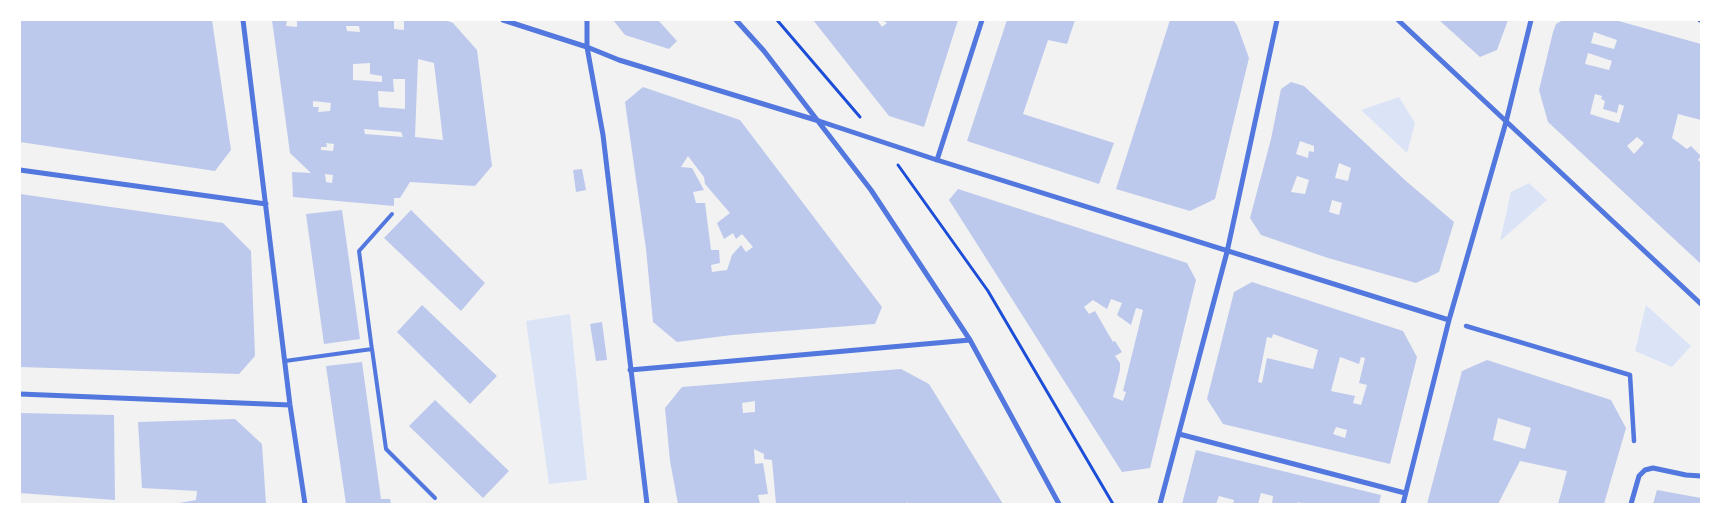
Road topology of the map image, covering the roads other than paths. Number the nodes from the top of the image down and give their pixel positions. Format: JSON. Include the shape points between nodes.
{"nodes":[{"id":1,"x":243,"y":20,"type":"edge"},
{"id":2,"x":503,"y":20,"type":"edge"},
{"id":3,"x":587,"y":20,"type":"edge"},
{"id":4,"x":736,"y":20,"type":"edge"},
{"id":5,"x":982,"y":20,"type":"edge"},
{"id":6,"x":1278,"y":20,"type":"edge"},
{"id":7,"x":1398,"y":20,"type":"edge"},
{"id":8,"x":1531,"y":20,"type":"edge"},
{"id":9,"x":588,"y":47,"type":"junction"},
{"id":10,"x":819,"y":121,"type":"junction"},
{"id":11,"x":1506,"y":122,"type":"junction"},
{"id":12,"x":938,"y":160,"type":"junction"},
{"id":13,"x":20,"y":170,"type":"edge"},
{"id":14,"x":266,"y":204,"type":"junction"},
{"id":15,"x":392,"y":214,"type":"dead end"},
{"id":16,"x":1227,"y":252,"type":"junction"},
{"id":17,"x":1701,"y":304,"type":"edge"},
{"id":18,"x":1449,"y":320,"type":"junction"},
{"id":19,"x":1466,"y":326,"type":"dead end"},
{"id":20,"x":970,"y":340,"type":"junction"},
{"id":21,"x":372,"y":350,"type":"junction"},
{"id":22,"x":285,"y":361,"type":"junction"},
{"id":23,"x":630,"y":370,"type":"junction"},
{"id":24,"x":20,"y":394,"type":"edge"},
{"id":25,"x":290,"y":405,"type":"junction"},
{"id":26,"x":1179,"y":434,"type":"junction"},
{"id":27,"x":1634,"y":441,"type":"dead end"},
{"id":28,"x":1701,"y":476,"type":"edge"},
{"id":29,"x":1406,"y":493,"type":"junction"},
{"id":30,"x":435,"y":498,"type":"dead end"},
{"id":31,"x":306,"y":504,"type":"edge"},
{"id":32,"x":647,"y":504,"type":"edge"},
{"id":33,"x":1059,"y":504,"type":"edge"},
{"id":34,"x":1160,"y":504,"type":"edge"},
{"id":35,"x":1403,"y":504,"type":"edge"},
{"id":36,"x":1631,"y":504,"type":"edge"}],
"edges":[{"from":1,"to":14,"type":"street"},
{"from":2,"to":9,"type":"street"},
{"from":3,"to":9,"type":"street"},
{"from":4,"to":10,"type":"street"},
{"from":5,"to":12,"type":"street"},
{"from":6,"to":16,"type":"street"},
{"from":7,"to":11,"type":"street"},
{"from":8,"to":11,"type":"street"},
{"from":9,"to":10,"type":"street","via":[[619,60]]},
{"from":9,"to":23,"type":"street","via":[[603,135]]},
{"from":10,"to":12,"type":"street"},
{"from":10,"to":20,"type":"street","via":[[871,190]]},
{"from":11,"to":17,"type":"street"},
{"from":11,"to":18,"type":"street"},
{"from":12,"to":16,"type":"street"},
{"from":13,"to":14,"type":"street"},
{"from":14,"to":22,"type":"street"},
{"from":15,"to":21,"type":"lane","via":[[358,251]]},
{"from":16,"to":18,"type":"street"},
{"from":16,"to":26,"type":"street"},
{"from":18,"to":29,"type":"street"},
{"from":19,"to":27,"type":"street","via":[[1630,374]]},
{"from":20,"to":23,"type":"street"},
{"from":20,"to":33,"type":"street"},
{"from":21,"to":22,"type":"lane","via":[[320,354]]},
{"from":21,"to":30,"type":"lane","via":[[386,449]]},
{"from":22,"to":25,"type":"street"},
{"from":23,"to":32,"type":"street"},
{"from":24,"to":25,"type":"street"},
{"from":25,"to":31,"type":"street"},
{"from":26,"to":29,"type":"street"},
{"from":26,"to":34,"type":"street"},
{"from":28,"to":36,"type":"street","via":[[1653,468],[1645,470],[1639,476]]},
{"from":29,"to":35,"type":"street"}]}
